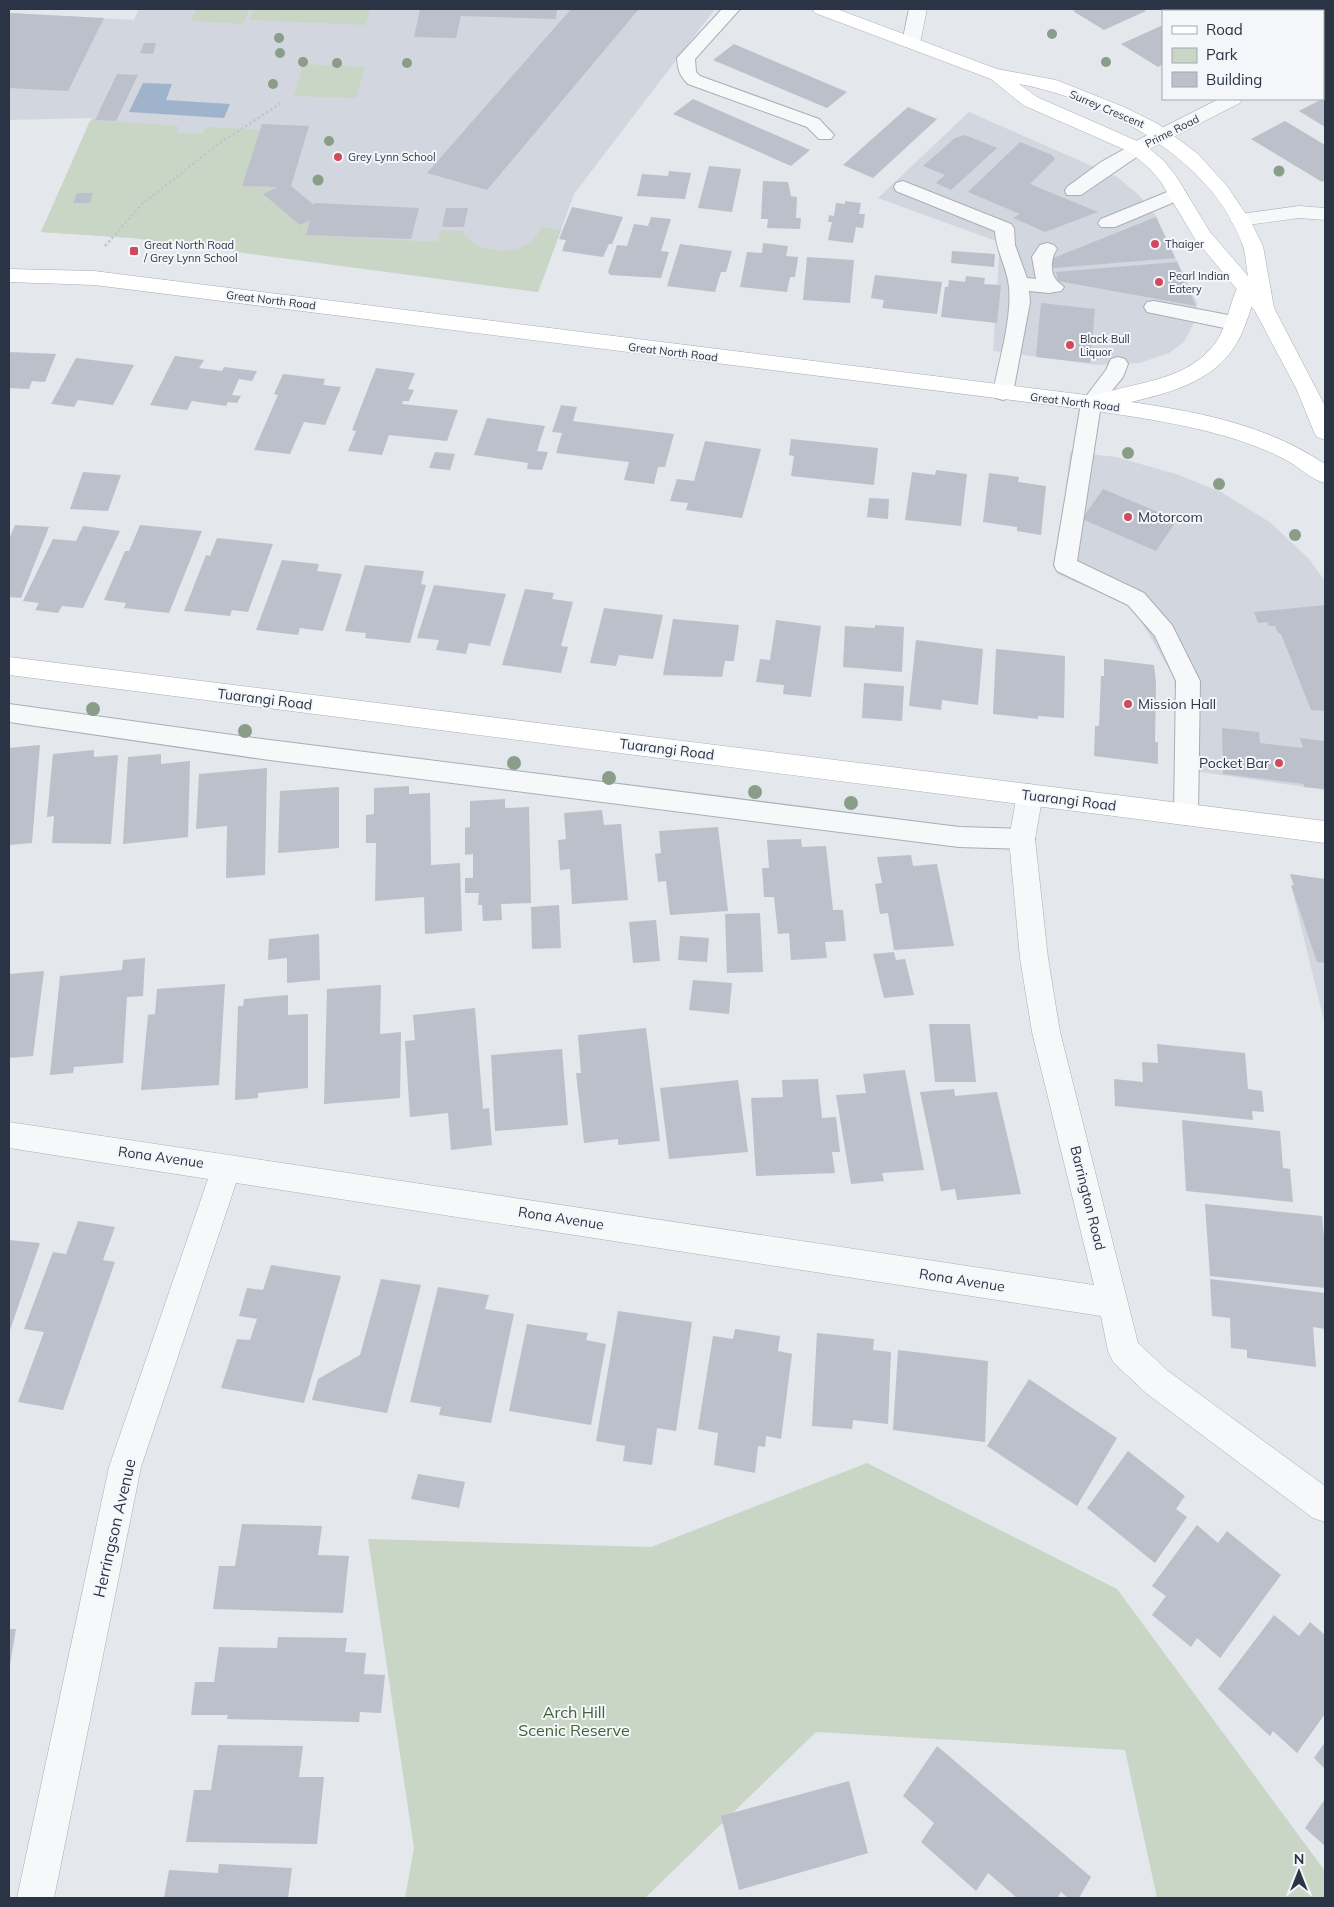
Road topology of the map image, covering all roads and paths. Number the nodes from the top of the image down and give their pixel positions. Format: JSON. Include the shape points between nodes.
{"nodes":[{"id":1,"x":731,"y":9,"type":"edge"},
{"id":2,"x":821,"y":9,"type":"edge"},
{"id":3,"x":918,"y":9,"type":"edge"},
{"id":4,"x":910,"y":43,"type":"junction"},
{"id":5,"x":993,"y":74,"type":"junction"},
{"id":6,"x":1231,"y":100,"type":"edge"},
{"id":7,"x":281,"y":103,"type":"dead end"},
{"id":8,"x":825,"y":135,"type":"dead end"},
{"id":9,"x":1162,"y":136,"type":"junction"},
{"id":10,"x":1137,"y":148,"type":"junction"},
{"id":11,"x":903,"y":187,"type":"dead end"},
{"id":12,"x":1074,"y":191,"type":"dead end"},
{"id":13,"x":1177,"y":194,"type":"junction"},
{"id":14,"x":1325,"y":214,"type":"edge"},
{"id":15,"x":1240,"y":220,"type":"junction"},
{"id":16,"x":1108,"y":223,"type":"dead end"},
{"id":17,"x":105,"y":246,"type":"dead end"},
{"id":18,"x":1047,"y":249,"type":"dead end"},
{"id":19,"x":1226,"y":264,"type":"junction"},
{"id":20,"x":9,"y":275,"type":"edge"},
{"id":21,"x":1019,"y":284,"type":"junction"},
{"id":22,"x":1247,"y":288,"type":"junction"},
{"id":23,"x":1154,"y":307,"type":"dead end"},
{"id":24,"x":1264,"y":308,"type":"junction"},
{"id":25,"x":1234,"y":323,"type":"junction"},
{"id":26,"x":1118,"y":364,"type":"dead end"},
{"id":27,"x":1003,"y":393,"type":"junction"},
{"id":28,"x":1091,"y":403,"type":"junction"},
{"id":29,"x":1325,"y":432,"type":"edge"},
{"id":30,"x":1325,"y":475,"type":"edge"},
{"id":31,"x":9,"y":666,"type":"edge"},
{"id":32,"x":9,"y":713,"type":"edge"},
{"id":33,"x":1030,"y":794,"type":"junction"},
{"id":34,"x":1186,"y":815,"type":"junction"},
{"id":35,"x":1325,"y":832,"type":"edge"},
{"id":36,"x":1022,"y":838,"type":"junction"},
{"id":37,"x":9,"y":1135,"type":"edge"},
{"id":38,"x":227,"y":1167,"type":"junction"},
{"id":39,"x":1114,"y":1303,"type":"junction"},
{"id":40,"x":1325,"y":1506,"type":"edge"},
{"id":41,"x":36,"y":1898,"type":"edge"}],
"edges":[{"from":1,"to":8,"type":"lane","via":[[686,58],[688,73],[694,80],[814,123]]},
{"from":2,"to":4,"type":"main road","name":"Surrey Crescent"},
{"from":3,"to":4,"type":"street"},
{"from":4,"to":5,"type":"main road","name":"Surrey Crescent"},
{"from":5,"to":9,"type":"main road","name":"Surrey Crescent","via":[[1049,84],[1117,110]]},
{"from":5,"to":10,"type":"main road","name":"Surrey Crescent","via":[[1030,101]]},
{"from":6,"to":9,"type":"street","name":"Prime Road"},
{"from":7,"to":17,"type":"path","via":[[217,145],[142,204]]},
{"from":9,"to":10,"type":"street","name":"Prime Road"},
{"from":9,"to":15,"type":"main road","name":"Surrey Crescent","via":[[1191,158],[1220,190]]},
{"from":10,"to":12,"type":"lane"},
{"from":10,"to":13,"type":"main road","name":"Surrey Crescent","via":[[1157,165]]},
{"from":11,"to":21,"type":"lane","via":[[1004,228],[1005,245]]},
{"from":13,"to":16,"type":"lane"},
{"from":13,"to":19,"type":"main road","name":"Surrey Crescent","via":[[1202,236]]},
{"from":14,"to":15,"type":"street","via":[[1299,212]]},
{"from":15,"to":19,"type":"main road","via":[[1228,244]]},
{"from":15,"to":24,"type":"main road","name":"Surrey Crescent","via":[[1254,246]]},
{"from":18,"to":21,"type":"lane","via":[[1042,262],[1052,287]]},
{"from":19,"to":22,"type":"main road","name":"Surrey Crescent"},
{"from":20,"to":27,"type":"main road","name":"Great North Road","via":[[94,278]]},
{"from":21,"to":27,"type":"lane","via":[[1020,302]]},
{"from":22,"to":24,"type":"main road","name":"Surrey Crescent"},
{"from":22,"to":25,"type":"main road"},
{"from":23,"to":25,"type":"lane"},
{"from":24,"to":29,"type":"main road","name":"Surrey Crescent","via":[[1307,388]]},
{"from":25,"to":28,"type":"main road","via":[[1221,351],[1201,369],[1170,383]]},
{"from":26,"to":28,"type":"lane","via":[[1116,372]]},
{"from":27,"to":28,"type":"main road","name":"Great North Road"},
{"from":28,"to":30,"type":"main road","name":"Great North Road","via":[[1181,418],[1234,431],[1296,455]]},
{"from":28,"to":34,"type":"lane","via":[[1065,565],[1136,599],[1164,631],[1188,681]]},
{"from":31,"to":33,"type":"main road","name":"Tuarangi Road"},
{"from":32,"to":36,"type":"lane","via":[[272,750],[959,837]]},
{"from":33,"to":34,"type":"main road","name":"Tuarangi Road"},
{"from":33,"to":36,"type":"street","name":"Barrington Road"},
{"from":34,"to":35,"type":"main road","name":"Tuarangi Road"},
{"from":36,"to":39,"type":"street","name":"Barrington Road","via":[[1034,958],[1046,1032]]},
{"from":37,"to":38,"type":"street","name":"Rona Avenue"},
{"from":38,"to":39,"type":"street","name":"Rona Avenue"},
{"from":38,"to":41,"type":"street","name":"Herringson Avenue","via":[[125,1467]]},
{"from":39,"to":40,"type":"street","name":"Barrington Road","via":[[1124,1351],[1157,1382]]}]}
